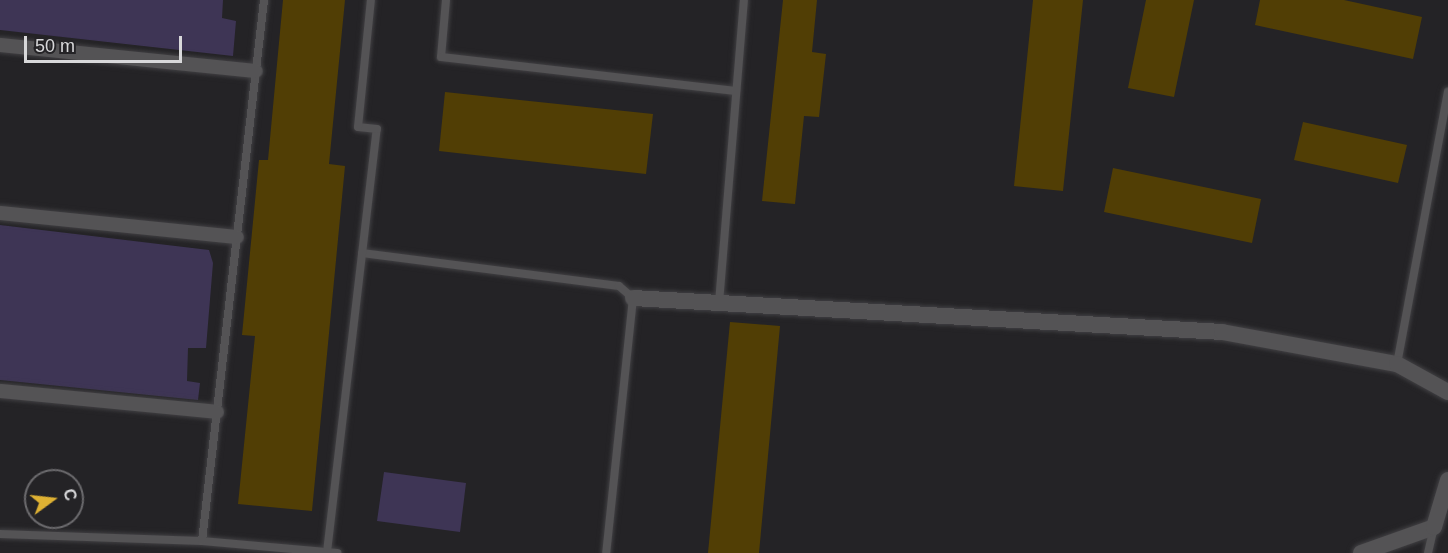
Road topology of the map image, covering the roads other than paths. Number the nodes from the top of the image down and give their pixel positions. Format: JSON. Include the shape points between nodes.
{"nodes":[{"id":1,"x":264,"y":0,"type":"edge"},
{"id":2,"x":371,"y":0,"type":"edge"},
{"id":3,"x":446,"y":0,"type":"edge"},
{"id":4,"x":744,"y":0,"type":"edge"},
{"id":5,"x":0,"y":45,"type":"edge"},
{"id":6,"x":256,"y":71,"type":"junction"},
{"id":7,"x":736,"y":91,"type":"junction"},
{"id":8,"x":1448,"y":92,"type":"edge"},
{"id":9,"x":0,"y":213,"type":"edge"},
{"id":10,"x":237,"y":237,"type":"junction"},
{"id":11,"x":362,"y":253,"type":"junction"},
{"id":12,"x":633,"y":298,"type":"junction"},
{"id":13,"x":719,"y":304,"type":"junction"},
{"id":14,"x":1397,"y":364,"type":"junction"},
{"id":15,"x":0,"y":391,"type":"edge"},
{"id":16,"x":1448,"y":392,"type":"edge"},
{"id":17,"x":217,"y":412,"type":"junction"},
{"id":18,"x":1448,"y":480,"type":"edge"},
{"id":19,"x":1434,"y":527,"type":"junction"},
{"id":20,"x":0,"y":534,"type":"edge"},
{"id":21,"x":202,"y":541,"type":"junction"},
{"id":22,"x":327,"y":552,"type":"edge"},
{"id":23,"x":337,"y":553,"type":"edge"},
{"id":24,"x":606,"y":553,"type":"edge"},
{"id":25,"x":1361,"y":553,"type":"edge"},
{"id":26,"x":1428,"y":553,"type":"edge"}],
"edges":[{"from":1,"to":6,"type":"lane"},
{"from":2,"to":11,"type":"lane","via":[[358,127],[376,129]]},
{"from":3,"to":7,"type":"lane","via":[[441,57]]},
{"from":4,"to":7,"type":"lane"},
{"from":5,"to":6,"type":"street"},
{"from":6,"to":10,"type":"lane"},
{"from":7,"to":13,"type":"lane"},
{"from":8,"to":14,"type":"lane"},
{"from":9,"to":10,"type":"street"},
{"from":10,"to":17,"type":"lane"},
{"from":11,"to":12,"type":"lane","via":[[619,285]]},
{"from":11,"to":22,"type":"lane"},
{"from":12,"to":13,"type":"street"},
{"from":12,"to":24,"type":"lane"},
{"from":13,"to":14,"type":"street","via":[[1222,332]]},
{"from":14,"to":16,"type":"street"},
{"from":15,"to":17,"type":"street"},
{"from":17,"to":21,"type":"lane"},
{"from":18,"to":19,"type":"street"},
{"from":19,"to":25,"type":"street"},
{"from":19,"to":26,"type":"lane"},
{"from":20,"to":21,"type":"lane"},
{"from":21,"to":22,"type":"lane"},
{"from":22,"to":23,"type":"lane"}]}
